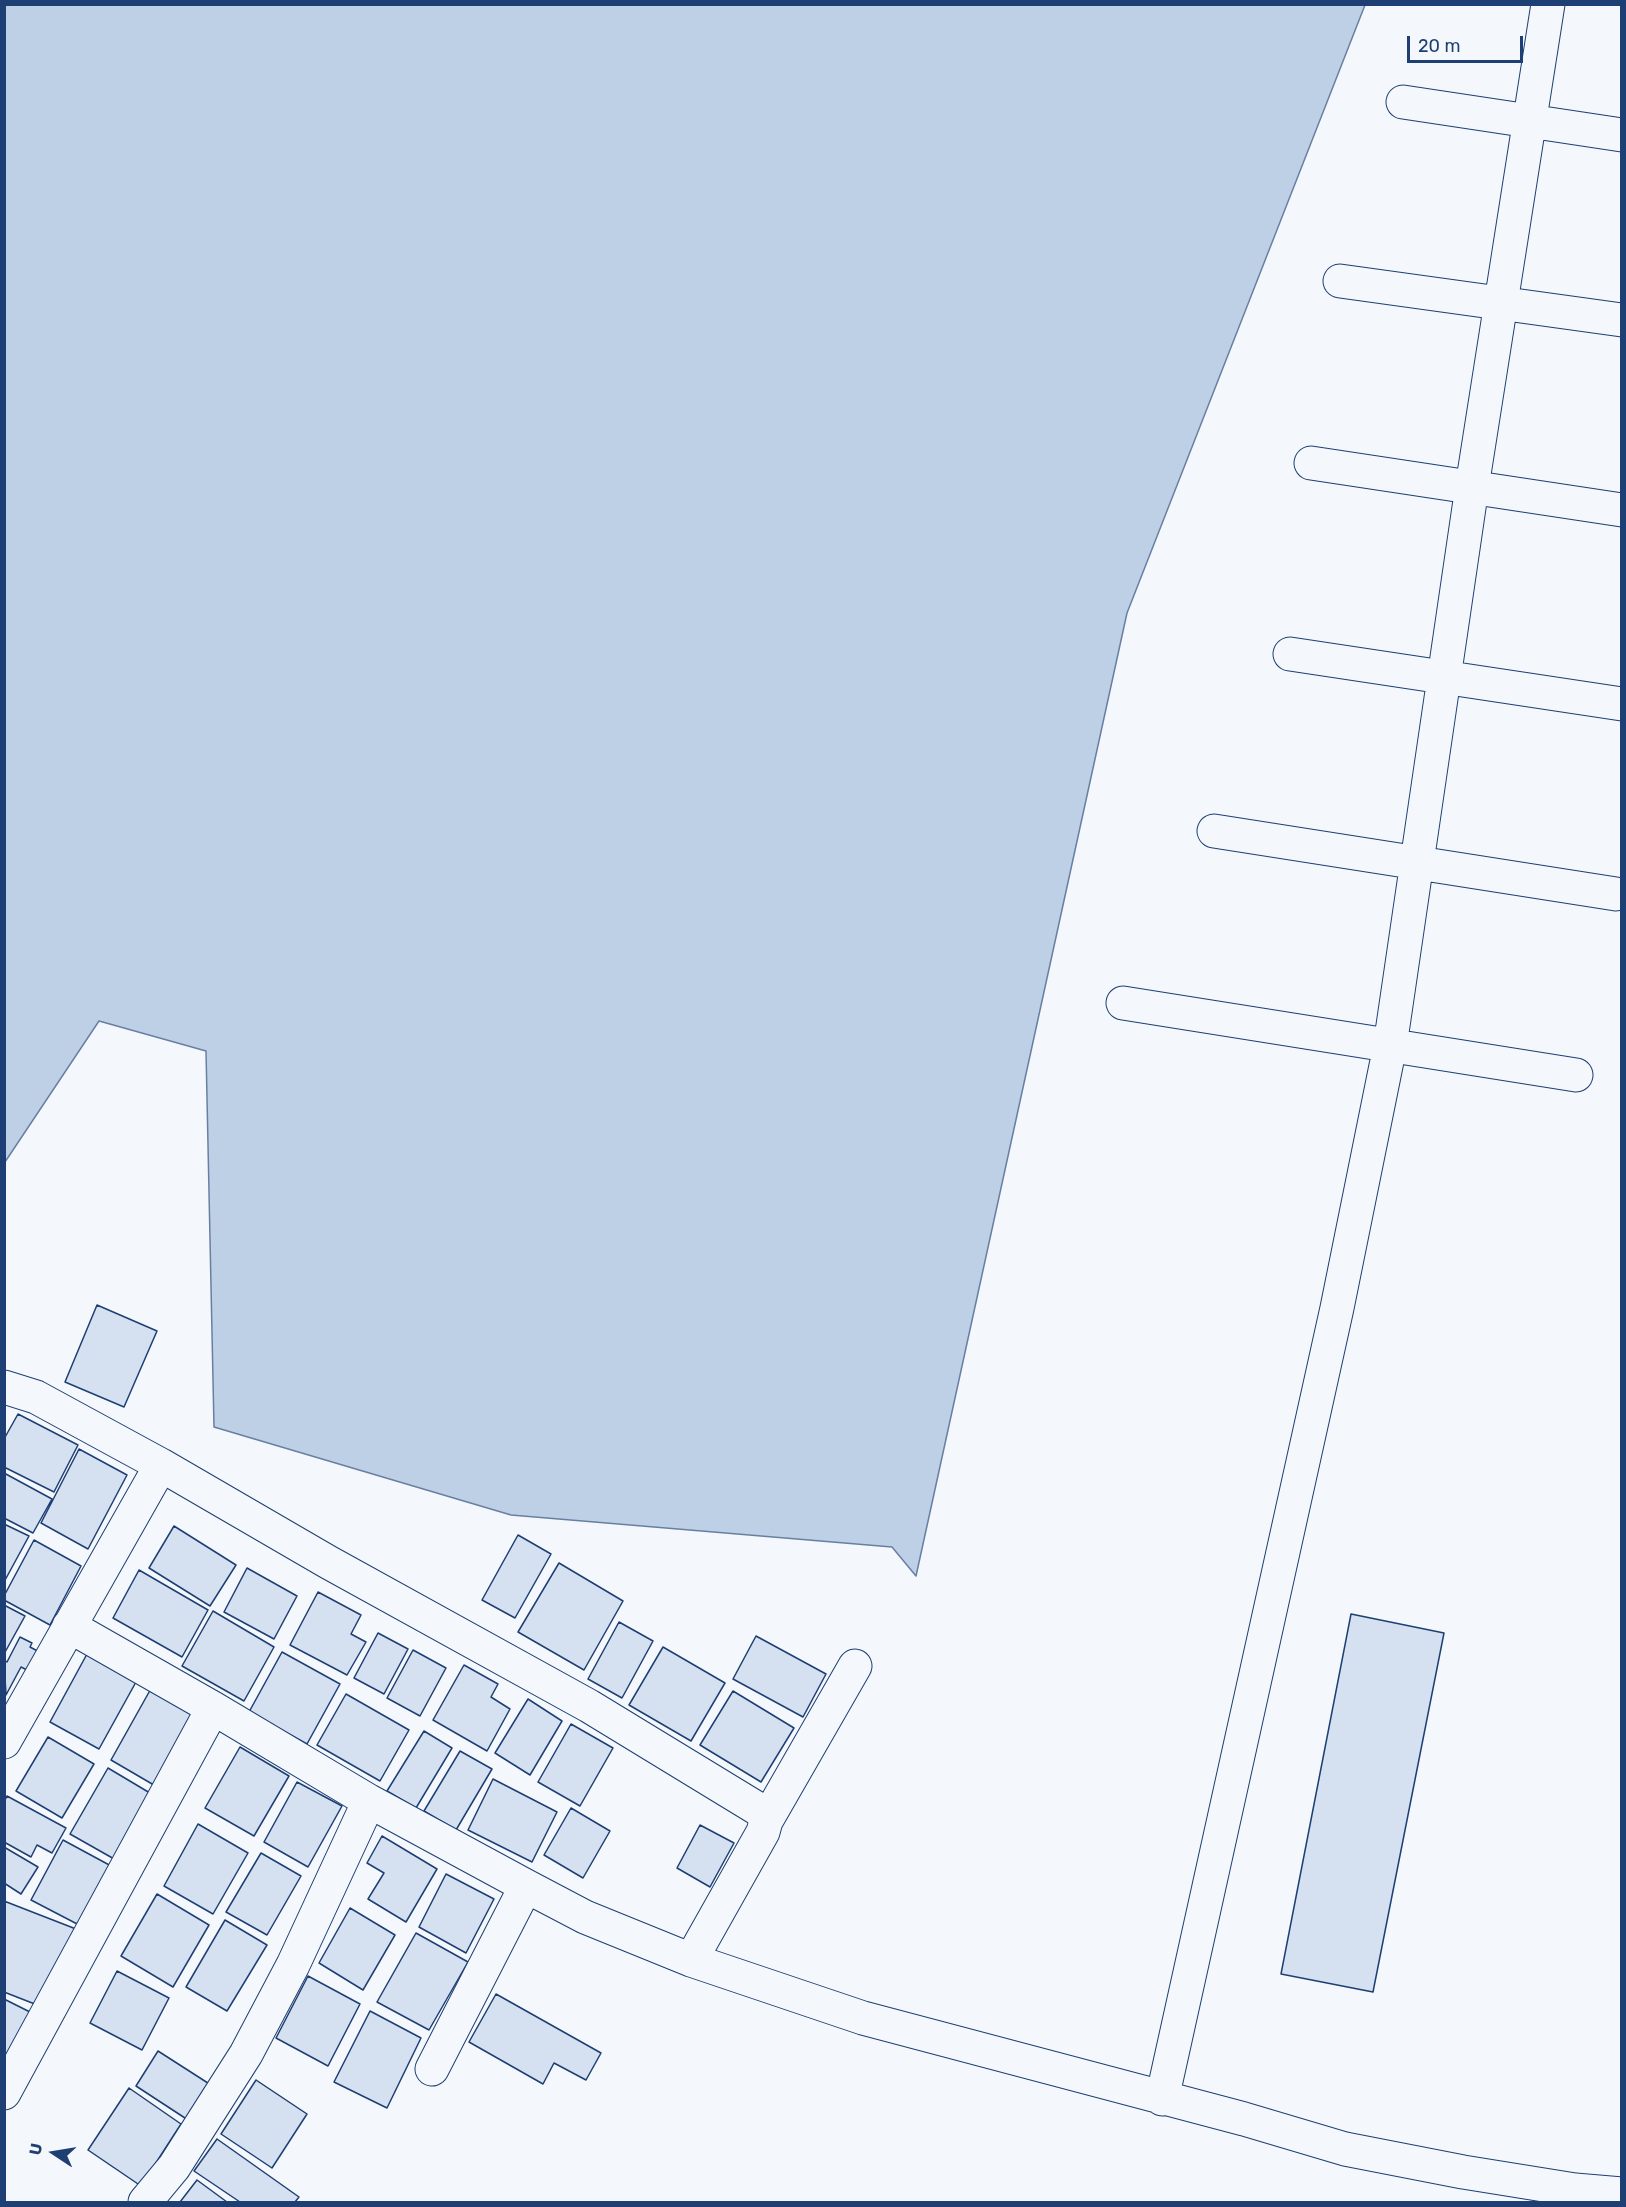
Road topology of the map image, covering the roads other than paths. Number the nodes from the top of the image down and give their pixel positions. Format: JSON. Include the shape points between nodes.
{"nodes":[{"id":1,"x":1548,"y":4,"type":"edge"},
{"id":2,"x":1403,"y":102,"type":"dead end"},
{"id":3,"x":1531,"y":123,"type":"junction"},
{"id":4,"x":1622,"y":135,"type":"edge"},
{"id":5,"x":1340,"y":281,"type":"dead end"},
{"id":6,"x":1501,"y":303,"type":"junction"},
{"id":7,"x":1622,"y":320,"type":"edge"},
{"id":8,"x":1311,"y":463,"type":"dead end"},
{"id":9,"x":1472,"y":487,"type":"junction"},
{"id":10,"x":1622,"y":510,"type":"edge"},
{"id":11,"x":1290,"y":654,"type":"dead end"},
{"id":12,"x":1444,"y":678,"type":"junction"},
{"id":13,"x":1622,"y":704,"type":"edge"},
{"id":14,"x":1214,"y":831,"type":"dead end"},
{"id":15,"x":1416,"y":864,"type":"junction"},
{"id":16,"x":1616,"y":894,"type":"dead end"},
{"id":17,"x":1123,"y":1003,"type":"dead end"},
{"id":18,"x":1390,"y":1046,"type":"junction"},
{"id":19,"x":1576,"y":1075,"type":"dead end"},
{"id":20,"x":4,"y":1387,"type":"edge"},
{"id":21,"x":161,"y":1465,"type":"junction"},
{"id":22,"x":69,"y":1626,"type":"junction"},
{"id":23,"x":855,"y":1666,"type":"dead end"},
{"id":24,"x":213,"y":1708,"type":"junction"},
{"id":25,"x":4,"y":1742,"type":"edge"},
{"id":26,"x":369,"y":1801,"type":"junction"},
{"id":27,"x":766,"y":1821,"type":"junction"},
{"id":28,"x":526,"y":1886,"type":"junction"},
{"id":29,"x":691,"y":1960,"type":"junction"},
{"id":30,"x":432,"y":2069,"type":"dead end"},
{"id":31,"x":4,"y":2093,"type":"edge"},
{"id":32,"x":1162,"y":2098,"type":"junction"},
{"id":33,"x":1622,"y":2194,"type":"edge"},
{"id":34,"x":146,"y":2202,"type":"edge"}],
"edges":[{"from":1,"to":3,"type":"street"},
{"from":2,"to":3,"type":"street"},
{"from":3,"to":4,"type":"street"},
{"from":3,"to":6,"type":"street"},
{"from":5,"to":6,"type":"street"},
{"from":6,"to":7,"type":"street"},
{"from":6,"to":9,"type":"street"},
{"from":8,"to":9,"type":"street"},
{"from":9,"to":10,"type":"street"},
{"from":9,"to":12,"type":"street"},
{"from":11,"to":12,"type":"street"},
{"from":12,"to":13,"type":"street"},
{"from":12,"to":15,"type":"street"},
{"from":14,"to":15,"type":"street"},
{"from":15,"to":16,"type":"street"},
{"from":15,"to":18,"type":"street"},
{"from":17,"to":18,"type":"street"},
{"from":18,"to":19,"type":"street"},
{"from":18,"to":32,"type":"street","via":[[1337,1308]]},
{"from":20,"to":21,"type":"street","via":[[36,1397]]},
{"from":21,"to":22,"type":"street"},
{"from":21,"to":27,"type":"street","via":[[589,1706],[758,1809]]},
{"from":22,"to":24,"type":"street"},
{"from":22,"to":25,"type":"street"},
{"from":23,"to":27,"type":"street"},
{"from":24,"to":26,"type":"street"},
{"from":24,"to":31,"type":"street"},
{"from":26,"to":28,"type":"street"},
{"from":26,"to":34,"type":"street","via":[[293,1965],[246,2054],[174,2167]]},
{"from":27,"to":29,"type":"street"},
{"from":28,"to":29,"type":"street","via":[[585,1917]]},
{"from":28,"to":30,"type":"street"},
{"from":29,"to":32,"type":"street","via":[[863,2018]]},
{"from":32,"to":33,"type":"street","via":[[1345,2149],[1463,2172]]}]}
